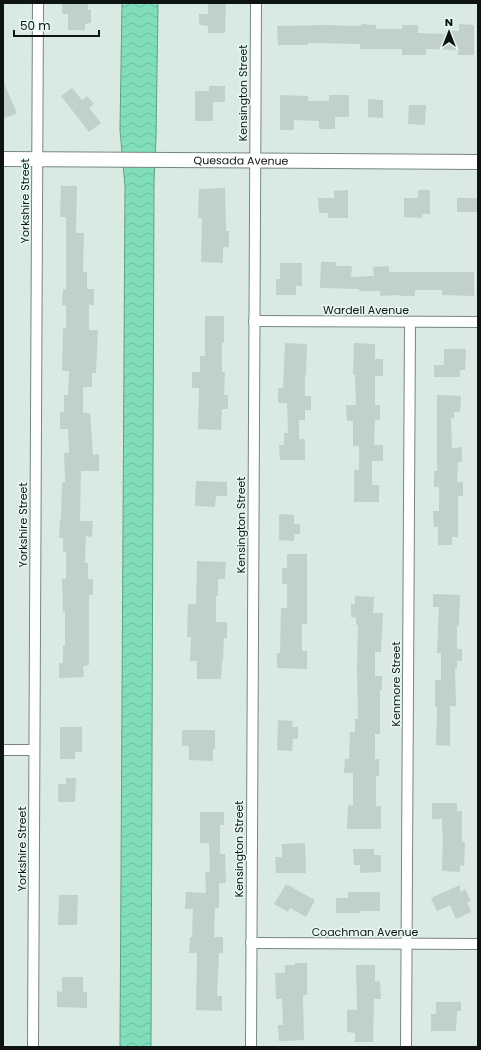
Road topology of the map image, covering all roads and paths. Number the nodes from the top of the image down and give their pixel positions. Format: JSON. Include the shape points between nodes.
{"nodes":[{"id":1,"x":38,"y":3,"type":"edge"},
{"id":2,"x":256,"y":3,"type":"edge"},
{"id":3,"x":3,"y":160,"type":"edge"},
{"id":4,"x":37,"y":160,"type":"junction"},
{"id":5,"x":255,"y":161,"type":"junction"},
{"id":6,"x":478,"y":162,"type":"edge"},
{"id":7,"x":254,"y":321,"type":"junction"},
{"id":8,"x":410,"y":322,"type":"junction"},
{"id":9,"x":478,"y":322,"type":"edge"},
{"id":10,"x":3,"y":750,"type":"edge"},
{"id":11,"x":34,"y":750,"type":"junction"},
{"id":12,"x":251,"y":943,"type":"junction"},
{"id":13,"x":406,"y":944,"type":"junction"},
{"id":14,"x":478,"y":944,"type":"edge"},
{"id":15,"x":33,"y":1047,"type":"edge"},
{"id":16,"x":250,"y":1047,"type":"edge"},
{"id":17,"x":406,"y":1047,"type":"edge"}],
"edges":[{"from":1,"to":4,"type":"street","name":"Yorkshire Street"},
{"from":2,"to":5,"type":"street","name":"Kensington Street"},
{"from":3,"to":4,"type":"street","name":"Quesada Avenue"},
{"from":4,"to":5,"type":"street","name":"Quesada Avenue"},
{"from":4,"to":11,"type":"street","name":"Yorkshire Street"},
{"from":5,"to":6,"type":"street","name":"Quesada Avenue"},
{"from":5,"to":7,"type":"street","name":"Kensington Street"},
{"from":7,"to":8,"type":"street","name":"Wardell Avenue"},
{"from":7,"to":12,"type":"street","name":"Kensington Street"},
{"from":8,"to":9,"type":"street","name":"Wardell Avenue"},
{"from":8,"to":13,"type":"street","name":"Kenmore Street"},
{"from":10,"to":11,"type":"street"},
{"from":11,"to":15,"type":"street","name":"Yorkshire Street"},
{"from":12,"to":13,"type":"street","name":"Coachman Avenue"},
{"from":12,"to":16,"type":"street","name":"Kensington Street"},
{"from":13,"to":14,"type":"street","name":"Coachman Avenue"},
{"from":13,"to":17,"type":"street","name":"Kenmore Street"}]}
